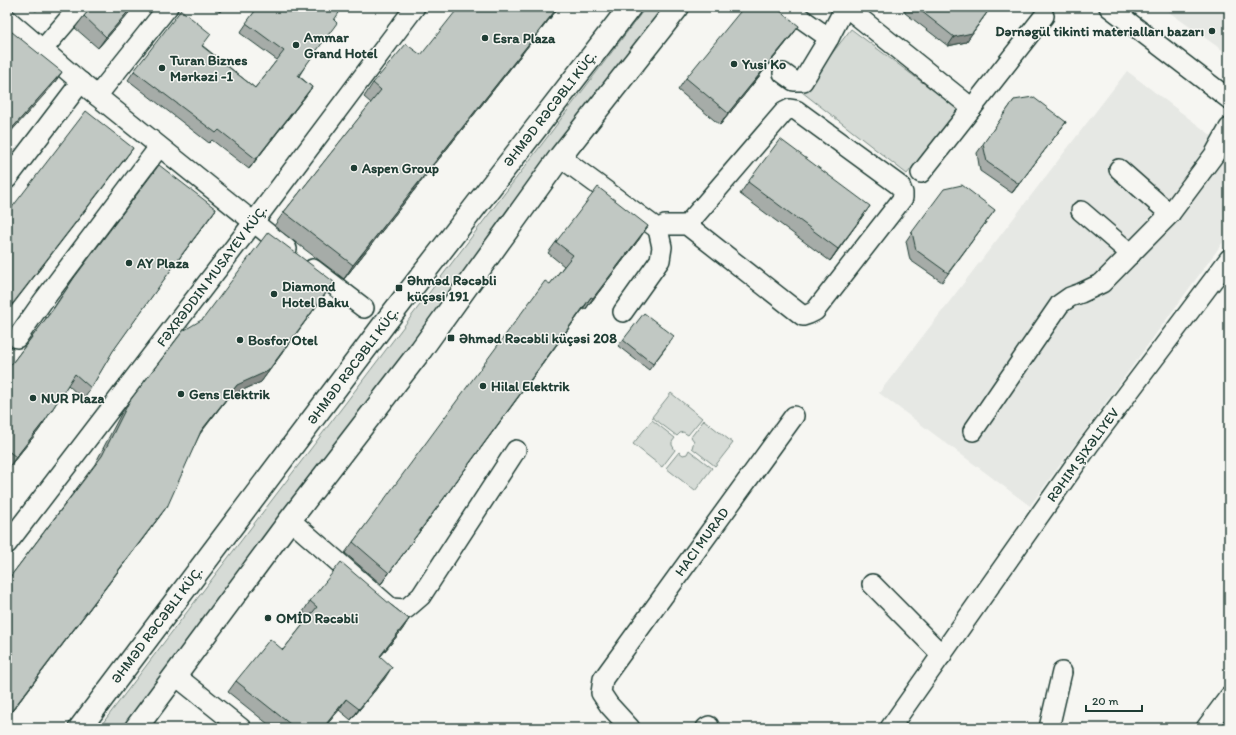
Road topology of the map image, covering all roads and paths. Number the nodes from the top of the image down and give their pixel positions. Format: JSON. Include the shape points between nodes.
{"nodes":[{"id":1,"x":79,"y":7,"type":"edge"},
{"id":2,"x":168,"y":7,"type":"edge"},
{"id":3,"x":415,"y":7,"type":"edge"},
{"id":4,"x":630,"y":7,"type":"edge"},
{"id":5,"x":678,"y":7,"type":"edge"},
{"id":6,"x":785,"y":7,"type":"edge"},
{"id":7,"x":846,"y":7,"type":"edge"},
{"id":8,"x":1110,"y":7,"type":"edge"},
{"id":9,"x":1044,"y":16,"type":"dead end"},
{"id":10,"x":7,"y":19,"type":"edge"},
{"id":11,"x":829,"y":38,"type":"junction"},
{"id":12,"x":43,"y":49,"type":"junction"},
{"id":13,"x":783,"y":73,"type":"dead end"},
{"id":14,"x":81,"y":82,"type":"junction"},
{"id":15,"x":97,"y":96,"type":"junction"},
{"id":16,"x":1229,"y":99,"type":"edge"},
{"id":17,"x":972,"y":108,"type":"junction"},
{"id":18,"x":1229,"y":128,"type":"edge"},
{"id":19,"x":159,"y":147,"type":"junction"},
{"id":20,"x":560,"y":157,"type":"junction"},
{"id":21,"x":1119,"y":169,"type":"dead end"},
{"id":22,"x":921,"y":173,"type":"dead end"},
{"id":23,"x":7,"y":179,"type":"edge"},
{"id":24,"x":1081,"y":211,"type":"dead end"},
{"id":25,"x":1170,"y":214,"type":"junction"},
{"id":26,"x":253,"y":223,"type":"junction"},
{"id":27,"x":687,"y":225,"type":"junction"},
{"id":28,"x":658,"y":229,"type":"junction"},
{"id":29,"x":1131,"y":254,"type":"junction"},
{"id":30,"x":1229,"y":259,"type":"edge"},
{"id":31,"x":364,"y":308,"type":"dead end"},
{"id":32,"x":623,"y":312,"type":"dead end"},
{"id":33,"x":17,"y":338,"type":"dead end"},
{"id":34,"x":794,"y":416,"type":"dead end"},
{"id":35,"x":973,"y":432,"type":"dead end"},
{"id":36,"x":516,"y":450,"type":"dead end"},
{"id":37,"x":290,"y":520,"type":"junction"},
{"id":38,"x":7,"y":544,"type":"edge"},
{"id":39,"x":872,"y":584,"type":"dead end"},
{"id":40,"x":942,"y":654,"type":"junction"},
{"id":41,"x":1062,"y":672,"type":"dead end"},
{"id":42,"x":176,"y":676,"type":"junction"},
{"id":43,"x":1229,"y":697,"type":"edge"},
{"id":44,"x":80,"y":728,"type":"edge"},
{"id":45,"x":136,"y":728,"type":"edge"},
{"id":46,"x":241,"y":728,"type":"edge"},
{"id":47,"x":630,"y":728,"type":"edge"},
{"id":48,"x":890,"y":728,"type":"edge"},
{"id":49,"x":1049,"y":728,"type":"edge"},
{"id":50,"x":1206,"y":728,"type":"edge"}],
"edges":[{"from":1,"to":12,"type":"street"},
{"from":2,"to":15,"type":"street"},
{"from":3,"to":26,"type":"street","name":"FƏXRƏDDIN MUSAYEV KÜÇ."},
{"from":4,"to":44,"type":"main road","name":"ƏHMƏD RƏCƏBLI KÜÇ.","via":[[385,323]]},
{"from":5,"to":20,"type":"main road"},
{"from":6,"to":11,"type":"street"},
{"from":7,"to":11,"type":"street"},
{"from":7,"to":17,"type":"street"},
{"from":8,"to":16,"type":"street"},
{"from":9,"to":17,"type":"street"},
{"from":10,"to":12,"type":"street"},
{"from":11,"to":13,"type":"street","via":[[803,80],[794,81]]},
{"from":12,"to":14,"type":"street"},
{"from":14,"to":15,"type":"street"},
{"from":14,"to":23,"type":"street"},
{"from":15,"to":19,"type":"street"},
{"from":17,"to":22,"type":"street"},
{"from":18,"to":25,"type":"street","via":[[1214,156]]},
{"from":19,"to":26,"type":"street"},
{"from":19,"to":33,"type":"street","via":[[42,301]]},
{"from":20,"to":28,"type":"street"},
{"from":20,"to":37,"type":"main road","via":[[421,350]]},
{"from":21,"to":25,"type":"street"},
{"from":24,"to":29,"type":"street"},
{"from":25,"to":29,"type":"street"},
{"from":26,"to":31,"type":"street"},
{"from":26,"to":38,"type":"street","name":"FƏXRƏDDIN MUSAYEV KÜÇ."},
{"from":27,"to":27,"type":"street","via":[[803,316],[815,311],[903,198],[900,186],[796,110],[790,109],[784,112]]},
{"from":27,"to":28,"type":"street","via":[[665,225]]},
{"from":28,"to":32,"type":"street","via":[[662,247],[660,260]]},
{"from":29,"to":35,"type":"street","via":[[1102,283],[1060,304]]},
{"from":30,"to":40,"type":"street","via":[[1089,445]]},
{"from":34,"to":47,"type":"street","via":[[603,679],[601,693]]},
{"from":36,"to":37,"type":"street","via":[[421,596],[406,609],[391,608]]},
{"from":37,"to":42,"type":"main road"},
{"from":39,"to":40,"type":"street"},
{"from":40,"to":48,"type":"street"},
{"from":41,"to":49,"type":"street"},
{"from":42,"to":45,"type":"main road"},
{"from":42,"to":46,"type":"street"},
{"from":43,"to":50,"type":"street"}]}
